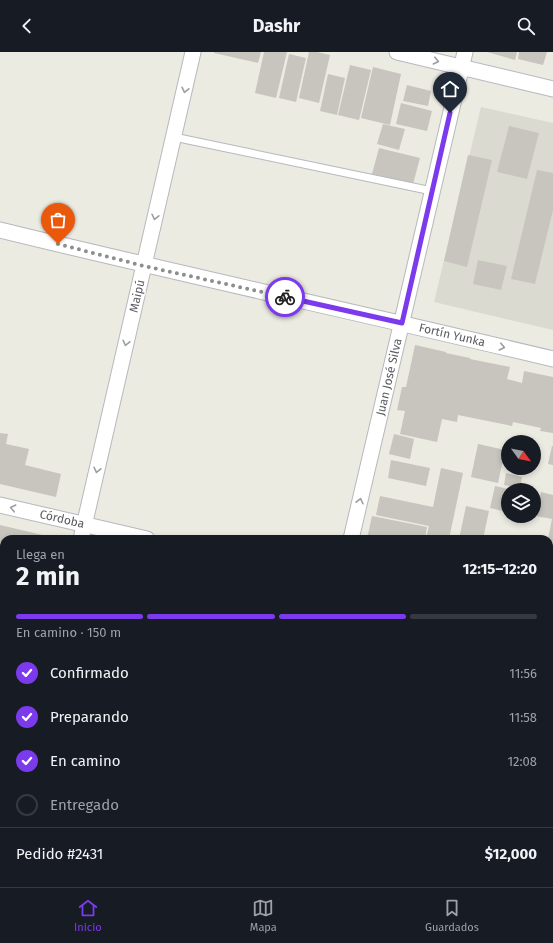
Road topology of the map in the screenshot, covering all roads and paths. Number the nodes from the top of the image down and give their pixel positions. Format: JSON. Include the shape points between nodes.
{"nodes":[{"id":1,"x":193,"y":52,"type":"edge"},
{"id":2,"x":398,"y":52,"type":"edge"},
{"id":3,"x":463,"y":59,"type":"edge"},
{"id":4,"x":553,"y":89,"type":"edge"},
{"id":5,"x":174,"y":137,"type":"junction"},
{"id":6,"x":432,"y":191,"type":"junction"},
{"id":7,"x":0,"y":230,"type":"edge"},
{"id":8,"x":144,"y":266,"type":"junction"},
{"id":9,"x":402,"y":323,"type":"junction"},
{"id":10,"x":553,"y":359,"type":"edge"},
{"id":11,"x":0,"y":505,"type":"edge"},
{"id":12,"x":82,"y":532,"type":"edge"},
{"id":13,"x":110,"y":535,"type":"edge"},
{"id":14,"x":352,"y":535,"type":"edge"}],
"edges":[{"from":1,"to":5,"type":"street","name":"Maipú","one_way":true},
{"from":2,"to":3,"type":"street","one_way":true},
{"from":3,"to":4,"type":"street"},
{"from":3,"to":6,"type":"street","name":"Juan José Silva"},
{"from":5,"to":6,"type":"lane"},
{"from":5,"to":8,"type":"street","name":"Maipú","one_way":true},
{"from":6,"to":9,"type":"street","name":"Juan José Silva"},
{"from":7,"to":8,"type":"street","name":"Fortín Yunka"},
{"from":8,"to":9,"type":"street","name":"Fortín Yunka"},
{"from":8,"to":12,"type":"street","name":"Maipú","one_way":true},
{"from":9,"to":10,"type":"street","name":"Fortín Yunka","one_way":true},
{"from":14,"to":9,"type":"street","name":"Juan José Silva","one_way":true},
{"from":12,"to":11,"type":"street","name":"Córdoba","one_way":true},
{"from":12,"to":13,"type":"street","name":"Córdoba"}]}
